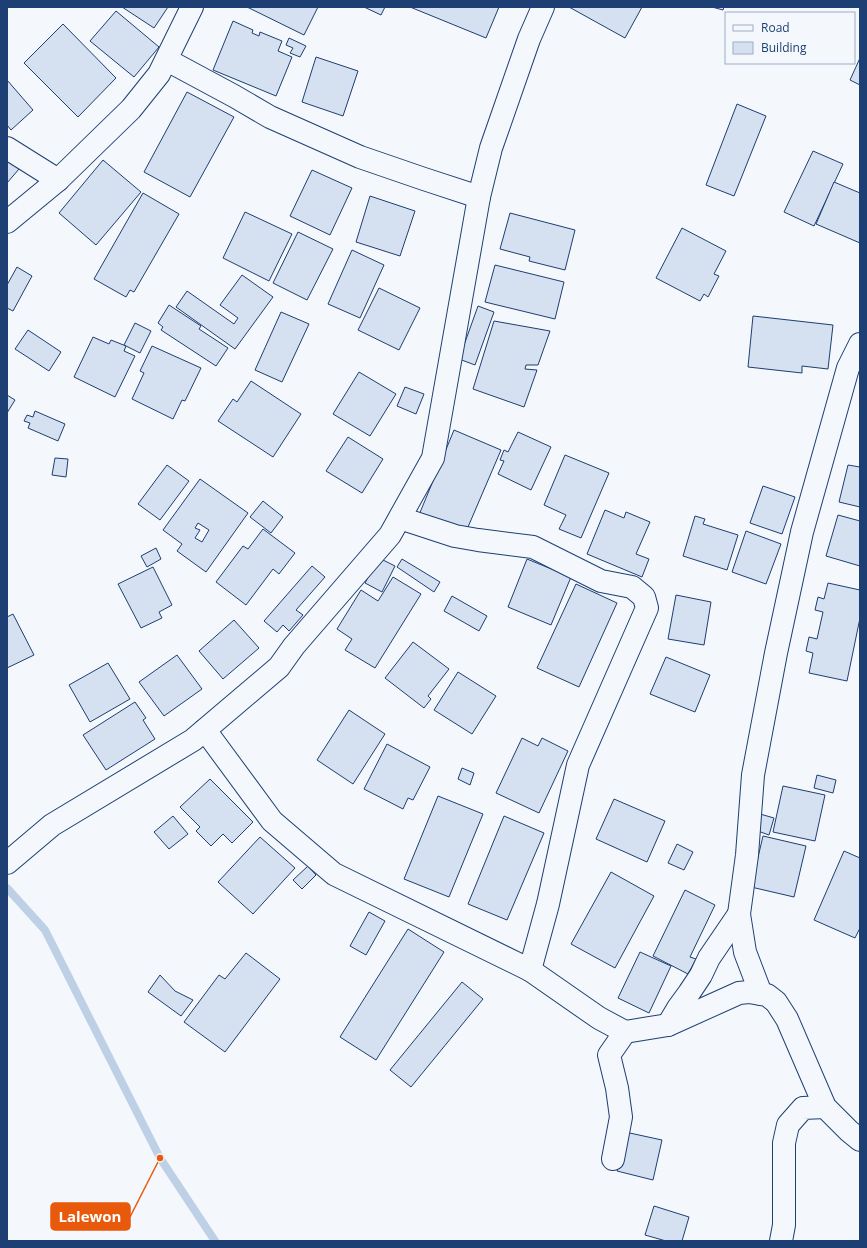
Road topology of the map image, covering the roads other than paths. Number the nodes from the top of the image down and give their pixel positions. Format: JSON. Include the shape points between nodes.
{"nodes":[{"id":1,"x":192,"y":7,"type":"edge"},
{"id":2,"x":543,"y":7,"type":"edge"},
{"id":3,"x":167,"y":60,"type":"junction"},
{"id":4,"x":7,"y":148,"type":"edge"},
{"id":5,"x":58,"y":180,"type":"junction"},
{"id":6,"x":479,"y":197,"type":"junction"},
{"id":7,"x":7,"y":222,"type":"edge"},
{"id":8,"x":860,"y":344,"type":"edge"},
{"id":9,"x":400,"y":518,"type":"junction"},
{"id":10,"x":205,"y":730,"type":"junction"},
{"id":11,"x":7,"y":863,"type":"edge"},
{"id":12,"x":739,"y":914,"type":"junction"},
{"id":13,"x":530,"y":970,"type":"junction"},
{"id":14,"x":760,"y":994,"type":"junction"},
{"id":15,"x":668,"y":1025,"type":"junction"},
{"id":16,"x":625,"y":1032,"type":"junction"},
{"id":17,"x":825,"y":1107,"type":"junction"},
{"id":18,"x":860,"y":1140,"type":"edge"},
{"id":19,"x":612,"y":1159,"type":"dead end"},
{"id":20,"x":781,"y":1241,"type":"edge"}],
"edges":[{"from":1,"to":3,"type":"street"},
{"from":2,"to":6,"type":"street","via":[[491,148]]},
{"from":3,"to":5,"type":"street","via":[[131,109]]},
{"from":3,"to":6,"type":"street","via":[[270,117],[360,157]]},
{"from":4,"to":5,"type":"street"},
{"from":5,"to":7,"type":"street"},
{"from":6,"to":9,"type":"street","via":[[433,458]]},
{"from":8,"to":12,"type":"street","via":[[848,368],[802,532],[753,775],[747,855]]},
{"from":9,"to":10,"type":"street","via":[[390,535],[294,646],[279,667]]},
{"from":9,"to":13,"type":"street","via":[[455,536],[533,547],[601,581],[632,586],[644,597],[647,608],[578,765],[548,904]]},
{"from":10,"to":11,"type":"street","via":[[193,740],[52,826]]},
{"from":10,"to":13,"type":"street","via":[[272,822],[334,874]]},
{"from":12,"to":14,"type":"street","via":[[745,952]]},
{"from":12,"to":15,"type":"street"},
{"from":13,"to":16,"type":"street","via":[[599,1018]]},
{"from":14,"to":15,"type":"street","via":[[739,993]]},
{"from":14,"to":17,"type":"street","via":[[767,995],[776,1002],[787,1020]]},
{"from":15,"to":16,"type":"street"},
{"from":16,"to":19,"type":"street","via":[[609,1055],[621,1117]]},
{"from":17,"to":18,"type":"street"},
{"from":17,"to":20,"type":"street","via":[[803,1108],[788,1125],[784,1143],[784,1225]]}]}
